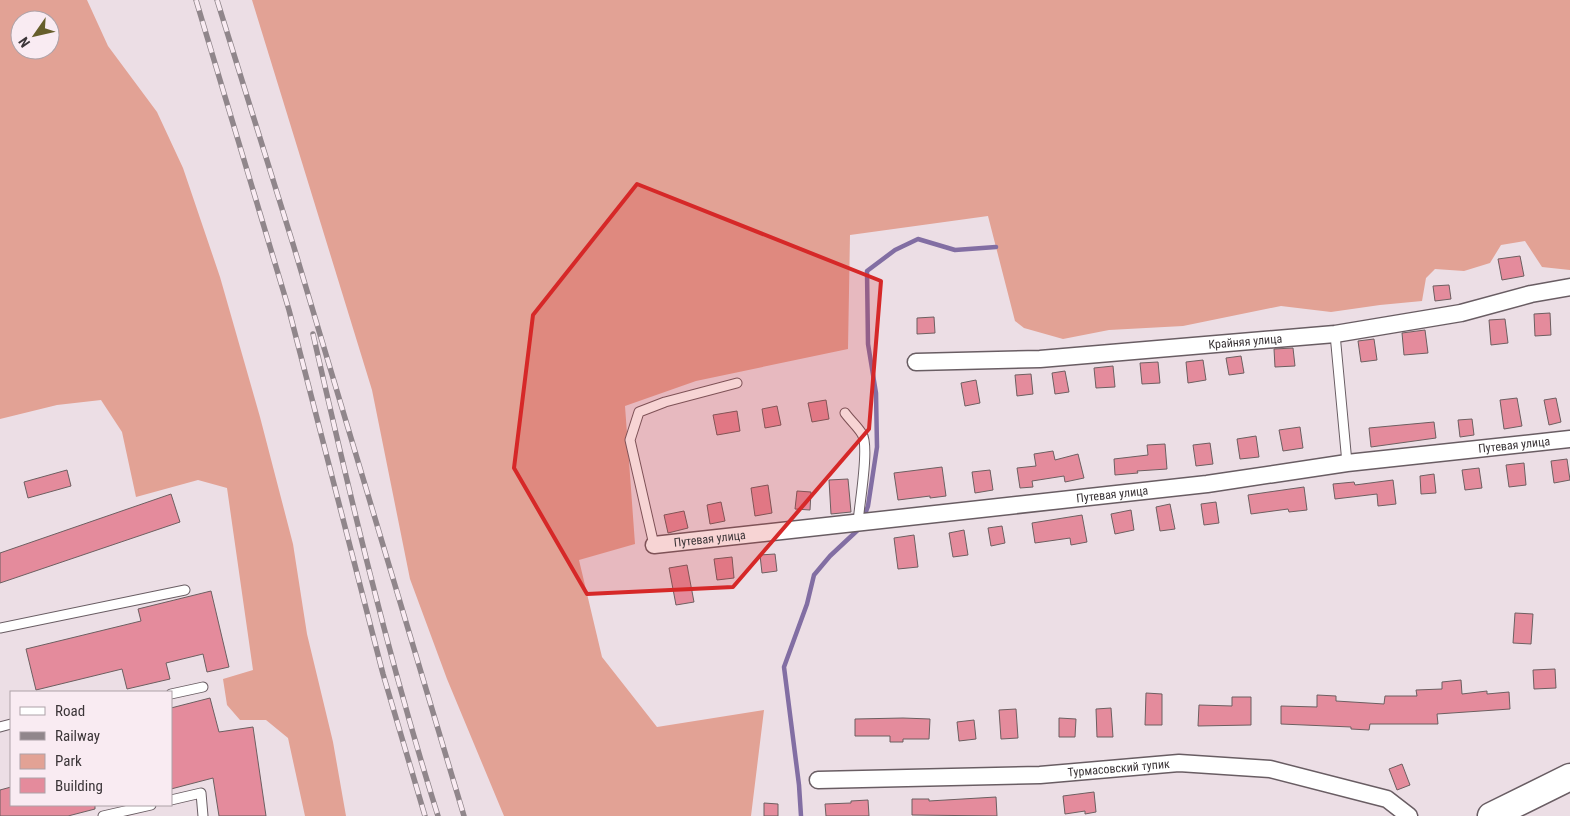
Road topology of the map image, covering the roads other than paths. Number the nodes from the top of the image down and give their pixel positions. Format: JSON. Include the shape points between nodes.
{"nodes":[{"id":1,"x":1570,"y":287,"type":"edge"},
{"id":2,"x":1335,"y":334,"type":"junction"},
{"id":3,"x":916,"y":362,"type":"dead end"},
{"id":4,"x":737,"y":383,"type":"dead end"},
{"id":5,"x":845,"y":413,"type":"dead end"},
{"id":6,"x":1570,"y":439,"type":"edge"},
{"id":7,"x":1347,"y":463,"type":"junction"},
{"id":8,"x":864,"y":522,"type":"junction"},
{"id":9,"x":654,"y":545,"type":"joint"},
{"id":10,"x":185,"y":590,"type":"dead end"},
{"id":11,"x":0,"y":628,"type":"edge"},
{"id":12,"x":203,"y":687,"type":"dead end"},
{"id":13,"x":172,"y":694,"type":"edge"},
{"id":14,"x":1570,"y":777,"type":"edge"},
{"id":15,"x":818,"y":780,"type":"dead end"},
{"id":16,"x":172,"y":800,"type":"edge"},
{"id":17,"x":147,"y":806,"type":"edge"},
{"id":18,"x":103,"y":816,"type":"edge"},
{"id":19,"x":203,"y":816,"type":"edge"},
{"id":20,"x":1409,"y":816,"type":"edge"},
{"id":21,"x":1491,"y":816,"type":"edge"}],
"edges":[{"from":1,"to":2,"type":"street","name":"Крайняя улица","via":[[1461,313]]},
{"from":2,"to":3,"type":"street","name":"Крайняя улица","via":[[1040,359]]},
{"from":2,"to":7,"type":"lane"},
{"from":4,"to":9,"type":"lane","via":[[639,412],[630,440]]},
{"from":5,"to":8,"type":"lane","via":[[863,436],[865,464],[860,498]]},
{"from":6,"to":7,"type":"street","name":"Путевая улица"},
{"from":7,"to":8,"type":"street","name":"Путевая улица","via":[[1207,484]]},
{"from":8,"to":9,"type":"street","name":"Путевая улица"},
{"from":10,"to":11,"type":"lane"},
{"from":12,"to":13,"type":"lane"},
{"from":14,"to":21,"type":"main road"},
{"from":15,"to":20,"type":"street","name":"Турмасовский тупик","via":[[1040,775],[1178,763],[1270,769],[1387,799]]},
{"from":16,"to":19,"type":"lane","via":[[201,793]]},
{"from":17,"to":18,"type":"lane"}]}
